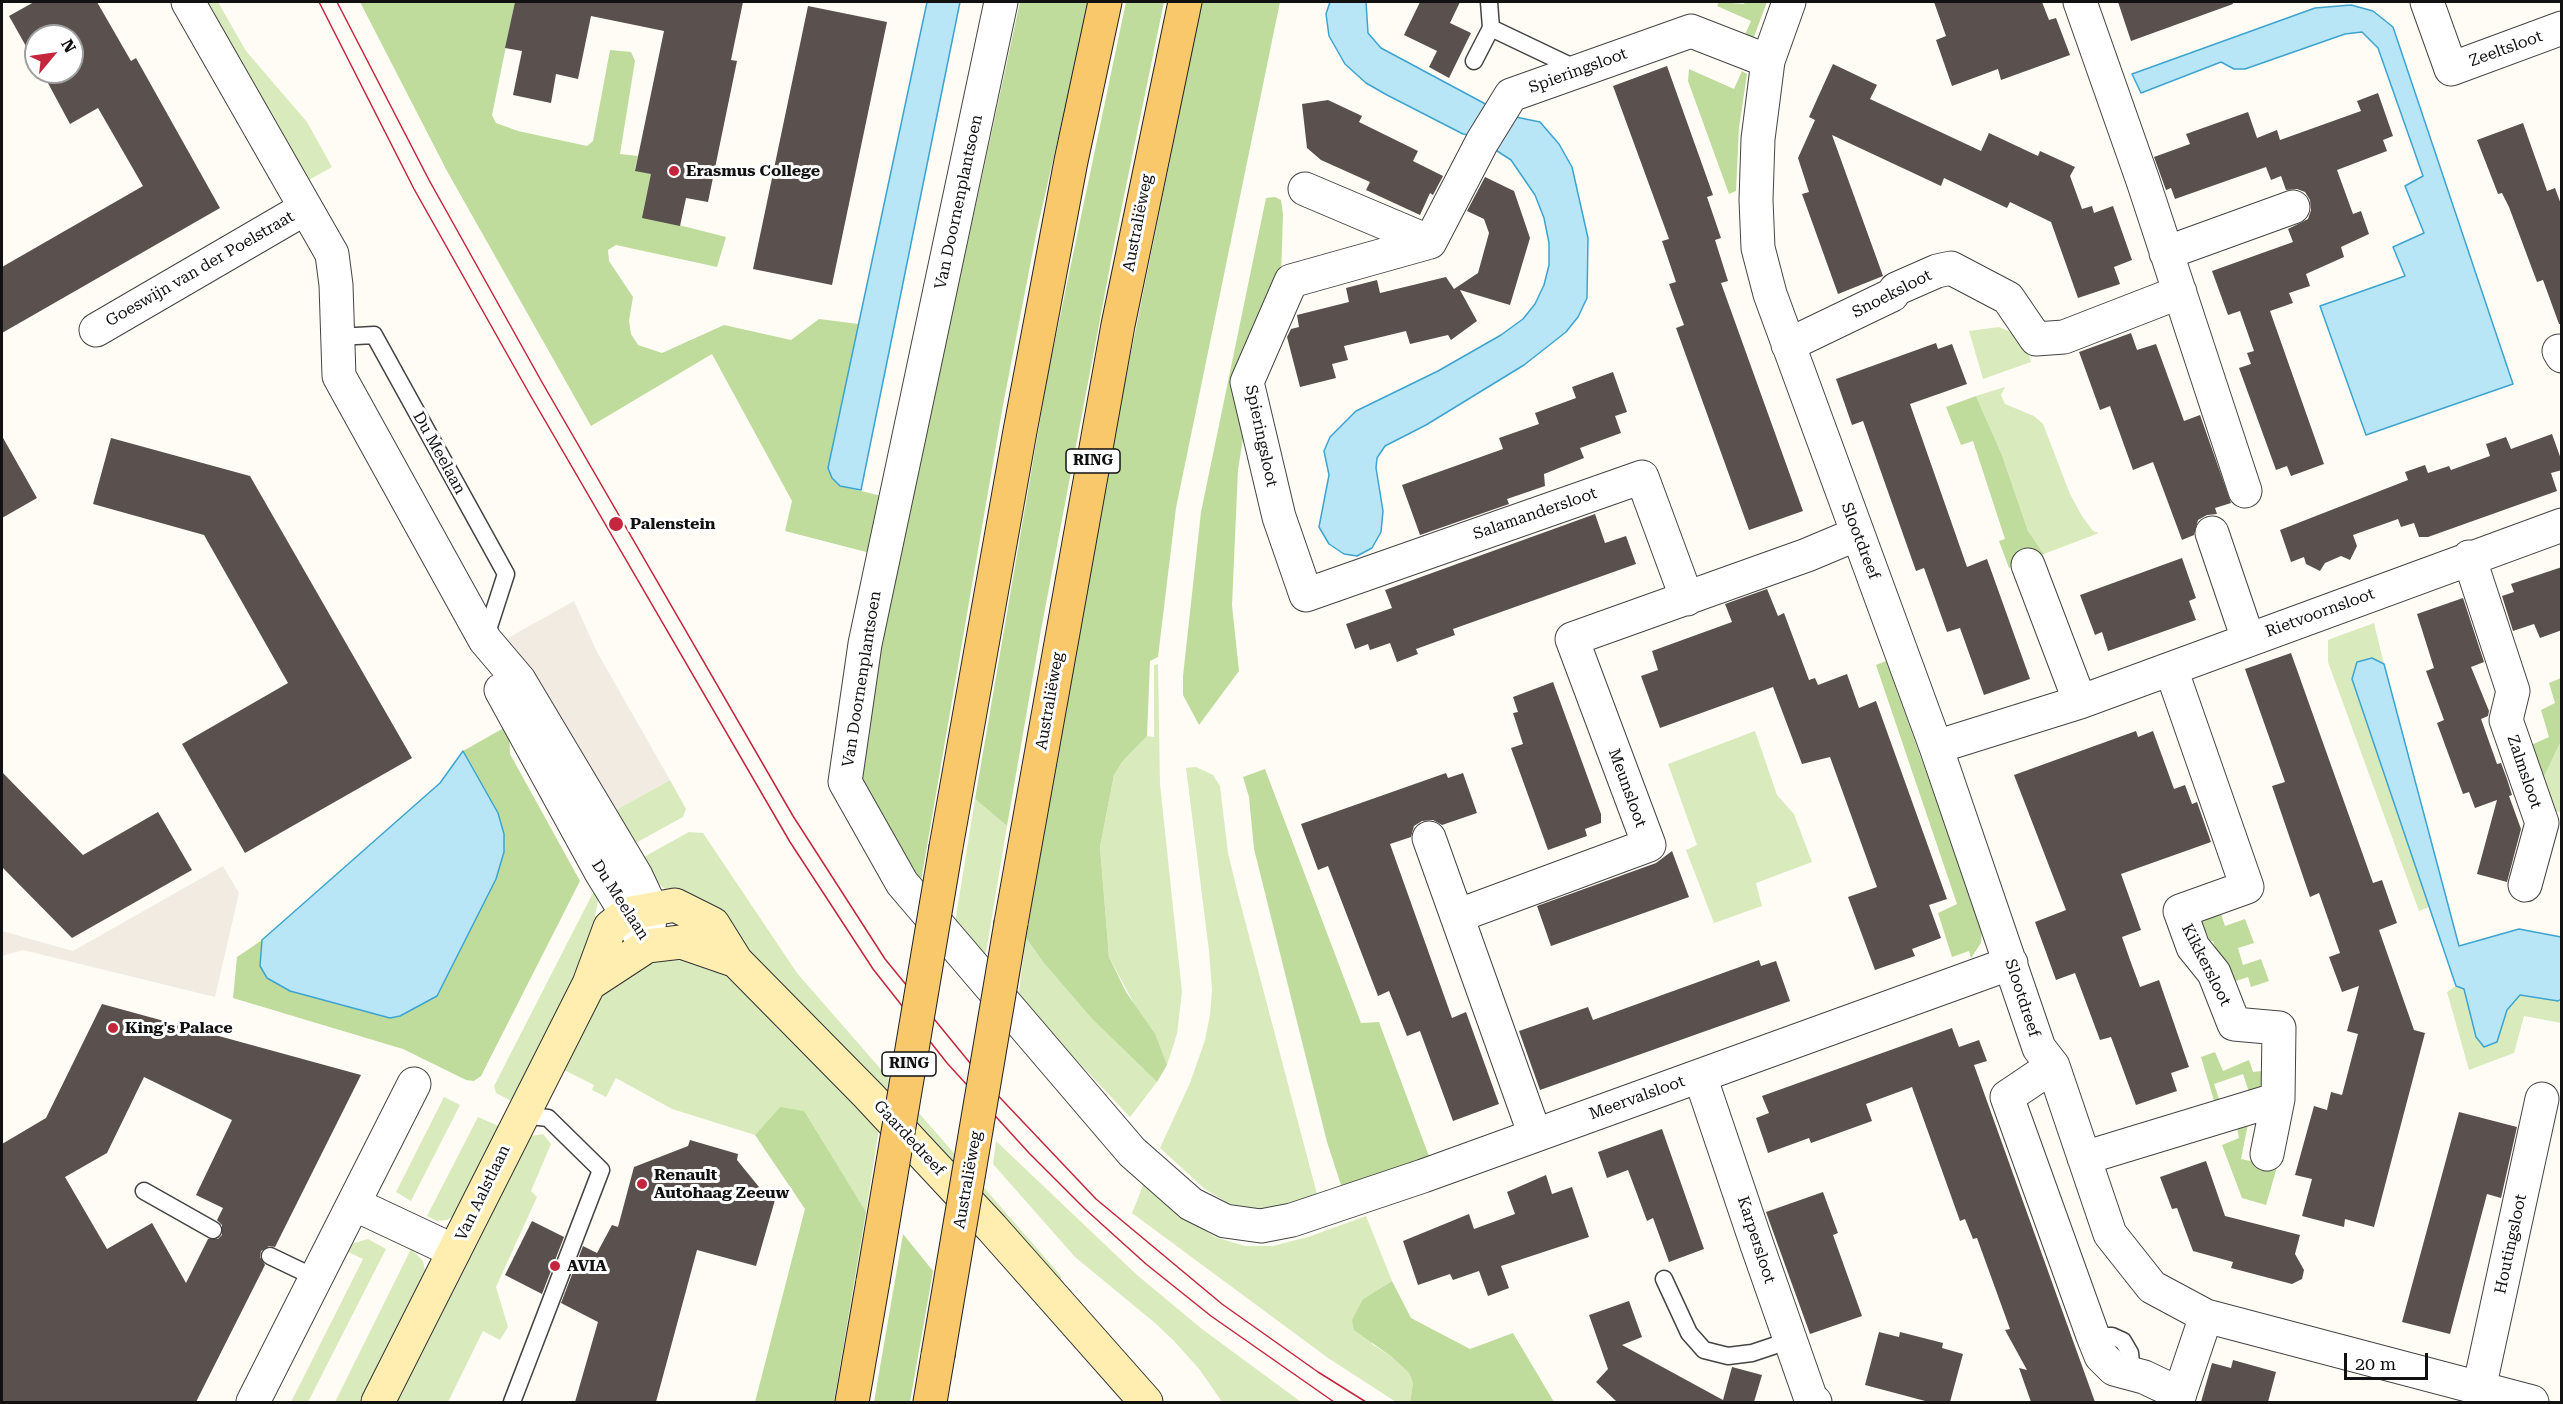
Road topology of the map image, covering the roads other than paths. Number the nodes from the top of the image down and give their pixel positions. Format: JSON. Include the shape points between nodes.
{"nodes":[{"id":1,"x":188,"y":2,"type":"edge"},
{"id":2,"x":1001,"y":2,"type":"edge"},
{"id":3,"x":1105,"y":2,"type":"edge"},
{"id":4,"x":1185,"y":2,"type":"edge"},
{"id":5,"x":1489,"y":2,"type":"edge"},
{"id":6,"x":1789,"y":2,"type":"edge"},
{"id":7,"x":2080,"y":2,"type":"edge"},
{"id":8,"x":2427,"y":2,"type":"edge"},
{"id":9,"x":1491,"y":28,"type":"junction"},
{"id":10,"x":2562,"y":28,"type":"edge"},
{"id":11,"x":1473,"y":61,"type":"dead end"},
{"id":12,"x":1768,"y":61,"type":"junction"},
{"id":13,"x":1578,"y":70,"type":"junction"},
{"id":14,"x":1305,"y":189,"type":"dead end"},
{"id":15,"x":2293,"y":207,"type":"dead end"},
{"id":16,"x":304,"y":208,"type":"junction"},
{"id":17,"x":1430,"y":242,"type":"junction"},
{"id":18,"x":2166,"y":253,"type":"junction"},
{"id":19,"x":2180,"y":292,"type":"junction"},
{"id":20,"x":96,"y":330,"type":"dead end"},
{"id":21,"x":338,"y":337,"type":"junction"},
{"id":22,"x":1788,"y":345,"type":"junction"},
{"id":23,"x":2245,"y":491,"type":"dead end"},
{"id":24,"x":2562,"y":525,"type":"edge"},
{"id":25,"x":2212,"y":533,"type":"dead end"},
{"id":26,"x":1857,"y":534,"type":"junction"},
{"id":27,"x":2469,"y":557,"type":"junction"},
{"id":28,"x":2028,"y":565,"type":"dead end"},
{"id":29,"x":1306,"y":595,"type":"joint"},
{"id":30,"x":1687,"y":599,"type":"junction"},
{"id":31,"x":2248,"y":639,"type":"junction"},
{"id":32,"x":485,"y":640,"type":"junction"},
{"id":33,"x":2171,"y":669,"type":"junction"},
{"id":34,"x":2080,"y":702,"type":"junction"},
{"id":35,"x":1936,"y":747,"type":"junction"},
{"id":36,"x":2552,"y":826,"type":"edge"},
{"id":37,"x":1429,"y":838,"type":"dead end"},
{"id":38,"x":2525,"y":885,"type":"dead end"},
{"id":39,"x":638,"y":911,"type":"junction"},
{"id":40,"x":1457,"y":916,"type":"junction"},
{"id":41,"x":647,"y":946,"type":"junction"},
{"id":42,"x":736,"y":961,"type":"junction"},
{"id":43,"x":2011,"y":963,"type":"junction"},
{"id":44,"x":589,"y":984,"type":"junction"},
{"id":45,"x":2053,"y":1066,"type":"junction"},
{"id":46,"x":1700,"y":1076,"type":"junction"},
{"id":47,"x":414,"y":1083,"type":"dead end"},
{"id":48,"x":2278,"y":1099,"type":"junction"},
{"id":49,"x":2542,"y":1099,"type":"dead end"},
{"id":50,"x":522,"y":1114,"type":"junction"},
{"id":51,"x":1535,"y":1135,"type":"junction"},
{"id":52,"x":2267,"y":1154,"type":"dead end"},
{"id":53,"x":2084,"y":1158,"type":"junction"},
{"id":54,"x":144,"y":1191,"type":"dead end"},
{"id":55,"x":354,"y":1204,"type":"junction"},
{"id":56,"x":1261,"y":1226,"type":"joint"},
{"id":57,"x":213,"y":1230,"type":"dead end"},
{"id":58,"x":454,"y":1251,"type":"junction"},
{"id":59,"x":270,"y":1256,"type":"dead end"},
{"id":60,"x":316,"y":1278,"type":"junction"},
{"id":61,"x":1664,"y":1279,"type":"dead end"},
{"id":62,"x":2206,"y":1316,"type":"junction"},
{"id":63,"x":1791,"y":1340,"type":"junction"},
{"id":64,"x":2479,"y":1389,"type":"junction"},
{"id":65,"x":2179,"y":1398,"type":"edge"},
{"id":66,"x":253,"y":1402,"type":"edge"},
{"id":67,"x":378,"y":1402,"type":"edge"},
{"id":68,"x":512,"y":1402,"type":"edge"},
{"id":69,"x":852,"y":1402,"type":"edge"},
{"id":70,"x":930,"y":1402,"type":"edge"},
{"id":71,"x":1146,"y":1402,"type":"edge"},
{"id":72,"x":1815,"y":1402,"type":"edge"},
{"id":73,"x":2532,"y":1402,"type":"edge"}],
"edges":[{"from":1,"to":16,"type":"street","name":"Du Meelaan"},
{"from":2,"to":56,"type":"street","name":"Van Doornenplantsoen","via":[[865,644],[845,782],[902,883],[1132,1152],[1191,1204],[1225,1221]]},
{"from":3,"to":69,"type":"main road","number":"RING","bridge":true,"via":[[1026,396]]},
{"from":4,"to":70,"type":"main road","name":"Australiëweg","number":"RING","bridge":true,"via":[[1118,326]]},
{"from":5,"to":9,"type":"lane"},
{"from":6,"to":12,"type":"street","name":"Slootdreef"},
{"from":7,"to":18,"type":"street"},
{"from":8,"to":10,"type":"street","name":"Zeeltsloot","via":[[2451,69]]},
{"from":9,"to":11,"type":"lane"},
{"from":9,"to":13,"type":"lane"},
{"from":12,"to":13,"type":"street","name":"Spieringsloot","via":[[1691,31]]},
{"from":12,"to":22,"type":"street","name":"Slootdreef","via":[[1758,139],[1758,248]]},
{"from":13,"to":17,"type":"street","name":"Spieringsloot","via":[[1511,95]]},
{"from":14,"to":17,"type":"street"},
{"from":15,"to":18,"type":"street"},
{"from":16,"to":20,"type":"street","name":"Goeswijn van der Poelstraat"},
{"from":16,"to":21,"type":"street","name":"Du Meelaan","via":[[332,255]]},
{"from":17,"to":29,"type":"street","name":"Spieringsloot","via":[[1291,281],[1247,382],[1279,517]]},
{"from":18,"to":19,"type":"street"},
{"from":19,"to":22,"type":"street","name":"Snoeksloot","via":[[2064,337],[2036,339],[2008,298],[1951,268],[1896,289],[1892,295]]},
{"from":19,"to":23,"type":"street"},
{"from":21,"to":32,"type":"street","name":"Du Meelaan","via":[[339,376]]},
{"from":21,"to":32,"type":"lane","name":"Du Meelaan","via":[[374,335],[506,574]]},
{"from":22,"to":26,"type":"street","name":"Slootdreef"},
{"from":24,"to":27,"type":"street","name":"Rietvoornsloot"},
{"from":25,"to":31,"type":"street"},
{"from":26,"to":30,"type":"street"},
{"from":26,"to":35,"type":"street","name":"Slootdreef"},
{"from":27,"to":31,"type":"street","name":"Rietvoornsloot"},
{"from":27,"to":36,"type":"street","name":"Zalmsloot","via":[[2513,691],[2506,720]]},
{"from":28,"to":34,"type":"street"},
{"from":29,"to":30,"type":"street","name":"Salamandersloot","via":[[1642,477]]},
{"from":30,"to":40,"type":"street","name":"Meunsloot","via":[[1572,639],[1649,845]]},
{"from":31,"to":33,"type":"street","name":"Rietvoornsloot"},
{"from":32,"to":39,"type":"street","name":"Du Meelaan","via":[[519,680],[636,876]]},
{"from":33,"to":34,"type":"street","name":"Rietvoornsloot"},
{"from":33,"to":48,"type":"street","name":"Kikkersloot","via":[[2247,887],[2180,911],[2193,947],[2214,973],[2235,1024],[2279,1028]]},
{"from":34,"to":35,"type":"street","name":"Rietvoornsloot"},
{"from":35,"to":43,"type":"street","name":"Slootdreef"},
{"from":36,"to":38,"type":"street","name":"Zalmsloot"},
{"from":37,"to":40,"type":"street"},
{"from":39,"to":41,"type":"street","name":"Du Meelaan"},
{"from":39,"to":42,"type":"street","name":"Gaardedreef","via":[[675,905],[713,924]]},
{"from":39,"to":44,"type":"street","name":"Van Aalstlaan","via":[[610,927]]},
{"from":40,"to":51,"type":"street"},
{"from":41,"to":42,"type":"street","name":"Gaardedreef","via":[[681,942]]},
{"from":41,"to":44,"type":"street","name":"Van Aalstlaan"},
{"from":42,"to":71,"type":"street","name":"Gaardedreef","via":[[992,1228]]},
{"from":43,"to":45,"type":"street","name":"Slootdreef","via":[[2039,1048]]},
{"from":43,"to":46,"type":"street","name":"Meervalsloot"},
{"from":44,"to":50,"type":"street","name":"Van Aalstlaan"},
{"from":45,"to":53,"type":"street","name":"Slootdreef"},
{"from":45,"to":65,"type":"street","via":[[2007,1097],[2093,1336],[2101,1356],[2114,1369]]},
{"from":46,"to":51,"type":"street","name":"Meervalsloot"},
{"from":46,"to":63,"type":"street","name":"Karpersloot"},
{"from":47,"to":55,"type":"street"},
{"from":48,"to":52,"type":"street","name":"Kikkersloot"},
{"from":48,"to":53,"type":"street"},
{"from":49,"to":64,"type":"street","name":"Houtingsloot"},
{"from":50,"to":58,"type":"street","name":"Van Aalstlaan"},
{"from":50,"to":68,"type":"lane","via":[[548,1118],[601,1170]]},
{"from":51,"to":56,"type":"street","name":"Meervalsloot","via":[[1292,1220]]},
{"from":53,"to":62,"type":"street","name":"Slootdreef","via":[[2110,1234],[2152,1287]]},
{"from":54,"to":57,"type":"lane"},
{"from":55,"to":58,"type":"street"},
{"from":55,"to":60,"type":"street"},
{"from":58,"to":67,"type":"street","name":"Van Aalstlaan"},
{"from":59,"to":60,"type":"lane"},
{"from":60,"to":66,"type":"street"},
{"from":61,"to":63,"type":"lane","via":[[1689,1333],[1704,1350],[1728,1356]]},
{"from":62,"to":64,"type":"street","name":"Slootdreef"},
{"from":62,"to":65,"type":"street"},
{"from":63,"to":72,"type":"street","name":"Karpersloot"},
{"from":64,"to":73,"type":"street","name":"Slootdreef"}]}
